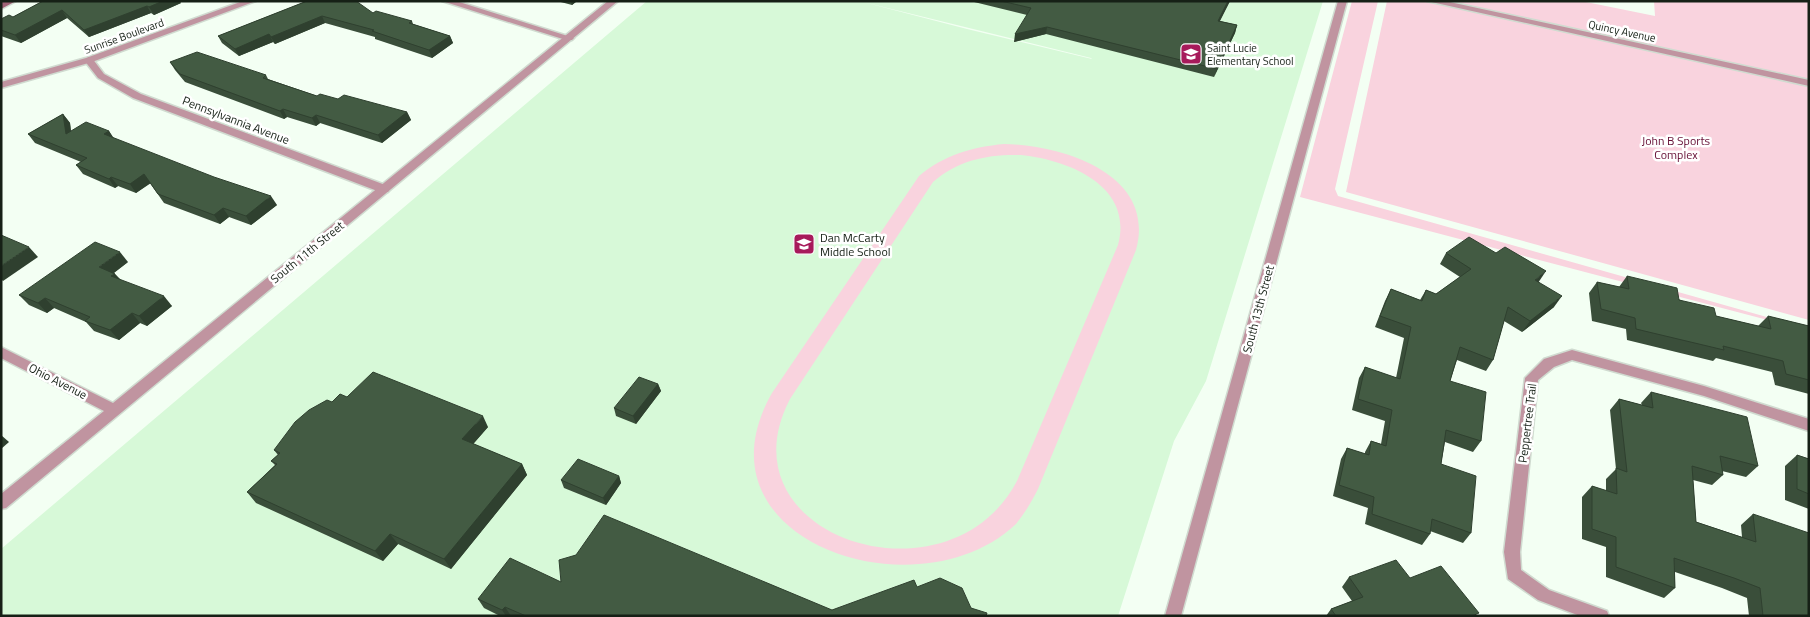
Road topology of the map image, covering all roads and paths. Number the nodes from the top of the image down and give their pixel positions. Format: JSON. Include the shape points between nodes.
{"nodes":[{"id":1,"x":12,"y":1,"type":"edge"},
{"id":2,"x":252,"y":1,"type":"edge"},
{"id":3,"x":446,"y":1,"type":"edge"},
{"id":4,"x":614,"y":1,"type":"edge"},
{"id":5,"x":1343,"y":1,"type":"edge"},
{"id":6,"x":1431,"y":1,"type":"edge"},
{"id":7,"x":1,"y":6,"type":"edge"},
{"id":8,"x":569,"y":38,"type":"junction"},
{"id":9,"x":89,"y":60,"type":"junction"},
{"id":10,"x":1809,"y":83,"type":"edge"},
{"id":11,"x":1,"y":85,"type":"edge"},
{"id":12,"x":384,"y":189,"type":"junction"},
{"id":13,"x":1,"y":352,"type":"edge"},
{"id":14,"x":115,"y":410,"type":"junction"},
{"id":15,"x":1809,"y":425,"type":"edge"},
{"id":16,"x":1,"y":503,"type":"edge"},
{"id":17,"x":1173,"y":616,"type":"edge"},
{"id":18,"x":1601,"y":616,"type":"edge"}],
"edges":[{"from":1,"to":7,"type":"main road"},
{"from":2,"to":9,"type":"street","name":"Sunrise Boulevard"},
{"from":3,"to":8,"type":"street"},
{"from":4,"to":8,"type":"street","name":"South 11th Street"},
{"from":5,"to":17,"type":"street","name":"South 13th Street"},
{"from":6,"to":10,"type":"street","name":"Quincy Avenue"},
{"from":8,"to":12,"type":"street","name":"South 11th Street"},
{"from":9,"to":11,"type":"street","name":"Sunrise Boulevard"},
{"from":9,"to":12,"type":"street","name":"Pennsylvannia Avenue","via":[[101,76],[137,96]]},
{"from":12,"to":14,"type":"street","name":"South 11th Street"},
{"from":13,"to":14,"type":"street","name":"Ohio Avenue"},
{"from":14,"to":16,"type":"street","name":"South 11th Street"},
{"from":15,"to":18,"type":"street","name":"Peppertree Trail","via":[[1704,391],[1572,355],[1549,363],[1532,378],[1512,552],[1514,574],[1544,595]]}]}
